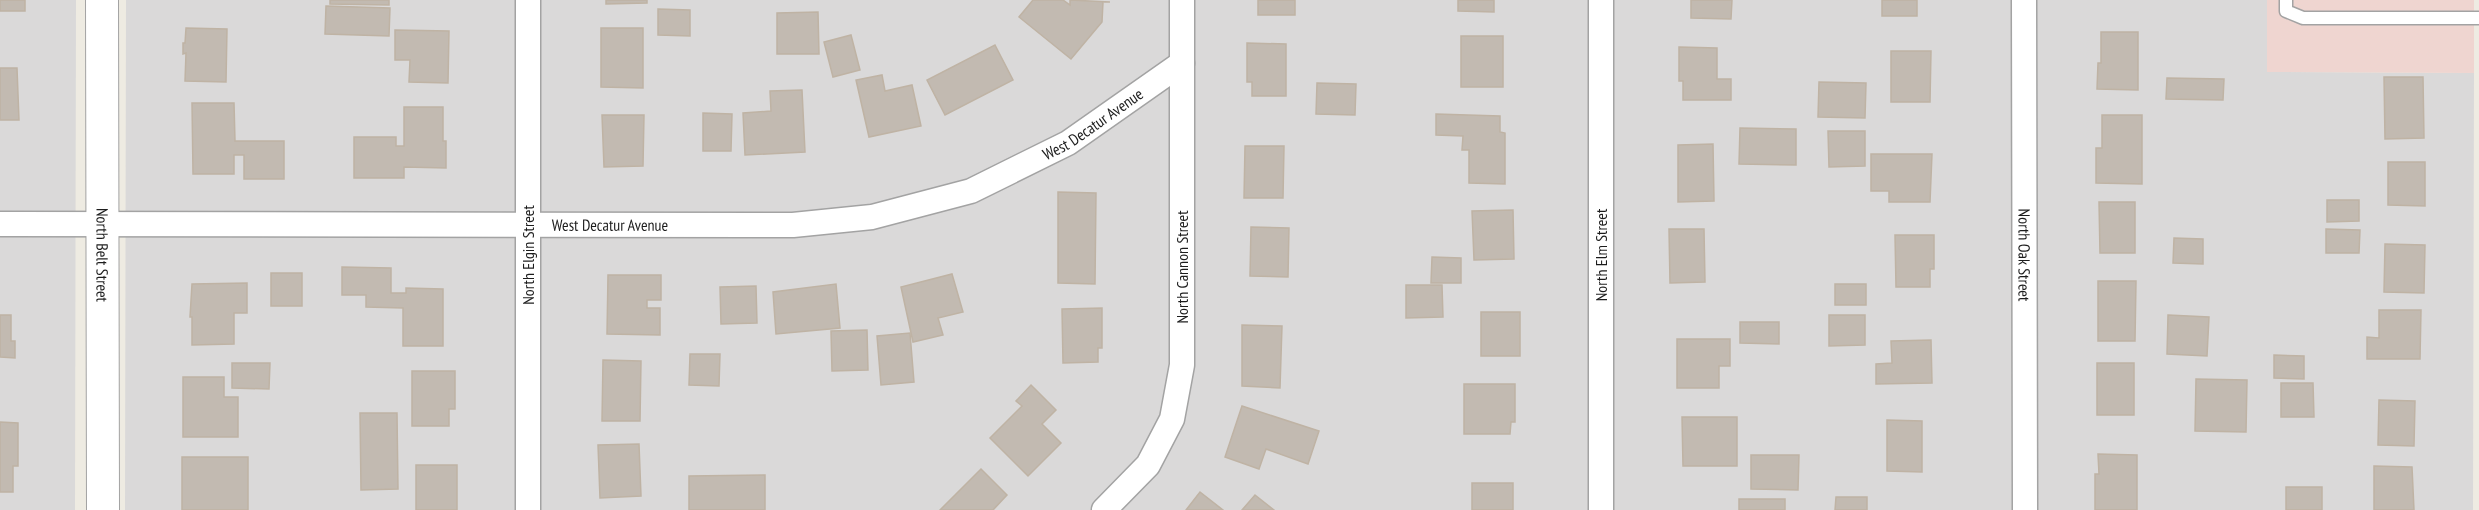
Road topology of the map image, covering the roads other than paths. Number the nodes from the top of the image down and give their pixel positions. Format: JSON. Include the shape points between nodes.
{"nodes":[{"id":1,"x":102,"y":0,"type":"edge"},
{"id":2,"x":528,"y":0,"type":"edge"},
{"id":3,"x":1182,"y":0,"type":"edge"},
{"id":4,"x":1601,"y":0,"type":"edge"},
{"id":5,"x":2024,"y":0,"type":"edge"},
{"id":6,"x":2286,"y":0,"type":"edge"},
{"id":7,"x":2479,"y":18,"type":"edge"},
{"id":8,"x":1182,"y":63,"type":"junction"},
{"id":9,"x":528,"y":223,"type":"junction"},
{"id":10,"x":0,"y":224,"type":"edge"},
{"id":11,"x":103,"y":224,"type":"junction"},
{"id":12,"x":103,"y":510,"type":"edge"},
{"id":13,"x":528,"y":510,"type":"edge"},
{"id":14,"x":1104,"y":510,"type":"edge"},
{"id":15,"x":1601,"y":510,"type":"edge"},
{"id":16,"x":2025,"y":510,"type":"edge"}],
"edges":[{"from":1,"to":11,"type":"street","name":"North Belt Street"},
{"from":2,"to":9,"type":"street","name":"North Elgin Street"},
{"from":3,"to":8,"type":"street","name":"North Cannon Street"},
{"from":4,"to":15,"type":"street","name":"North Elm Street"},
{"from":5,"to":16,"type":"street","name":"North Oak Street"},
{"from":6,"to":7,"type":"lane","via":[[2286,11],[2303,18]]},
{"from":8,"to":9,"type":"street","name":"West Decatur Avenue","via":[[1068,143],[980,187],[872,217],[793,225]]},
{"from":8,"to":14,"type":"street","name":"North Cannon Street","via":[[1182,365],[1172,419],[1148,465]]},
{"from":9,"to":11,"type":"street","name":"West Decatur Avenue"},
{"from":9,"to":13,"type":"street","name":"North Elgin Street"},
{"from":10,"to":11,"type":"street","name":"West Decatur Avenue"},
{"from":11,"to":12,"type":"street","name":"North Belt Street"}]}
